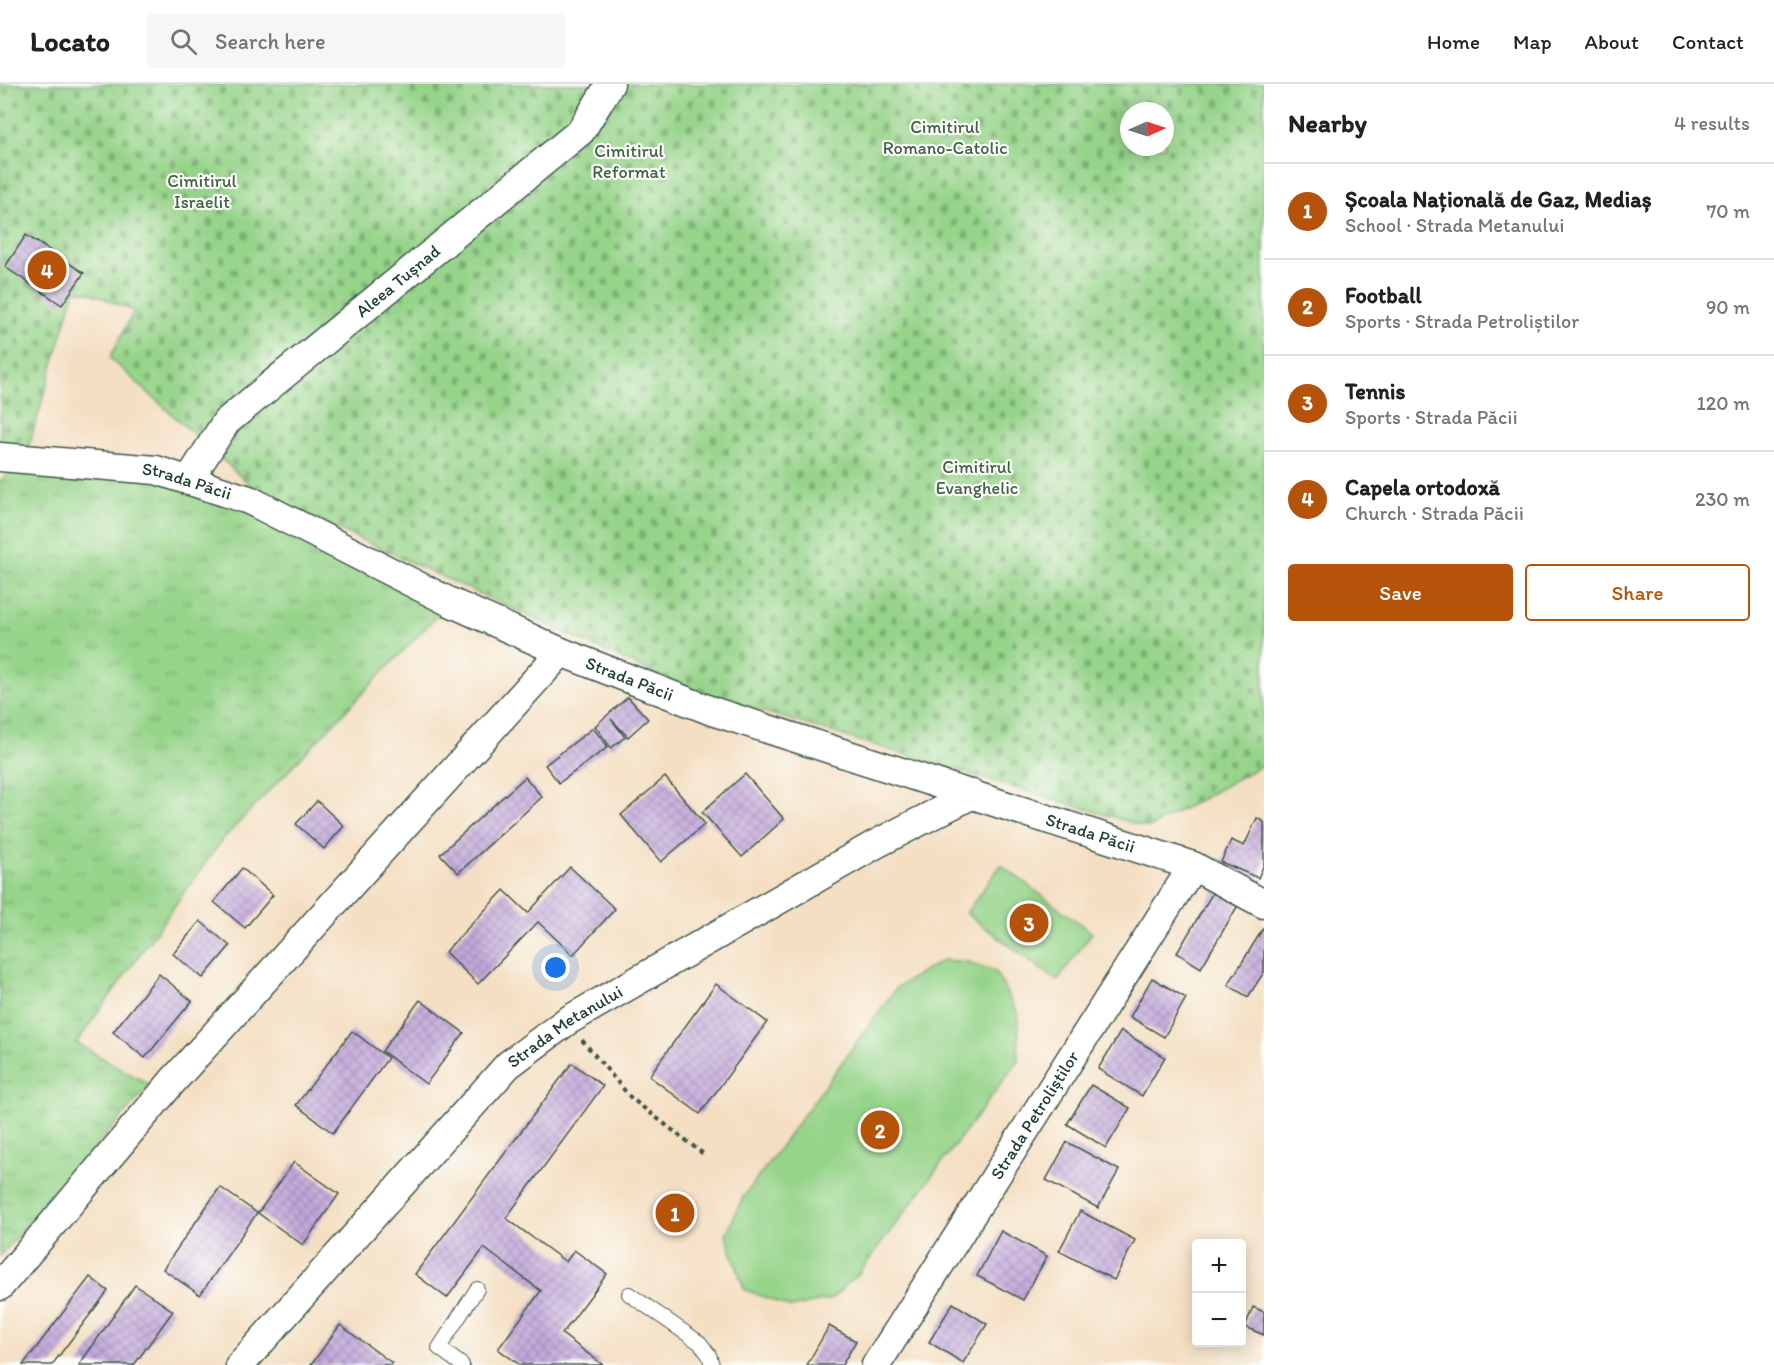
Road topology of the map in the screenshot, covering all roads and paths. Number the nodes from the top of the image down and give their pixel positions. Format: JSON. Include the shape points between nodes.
{"nodes":[{"id":1,"x":610,"y":84,"type":"edge"},
{"id":2,"x":0,"y":457,"type":"edge"},
{"id":3,"x":189,"y":480,"type":"junction"},
{"id":4,"x":561,"y":652,"type":"junction"},
{"id":5,"x":973,"y":794,"type":"junction"},
{"id":6,"x":1193,"y":866,"type":"junction"},
{"id":7,"x":1264,"y":904,"type":"edge"},
{"id":8,"x":567,"y":1021,"type":"junction"},
{"id":9,"x":706,"y":1156,"type":"dead end"},
{"id":10,"x":0,"y":1286,"type":"edge"},
{"id":11,"x":477,"y":1289,"type":"dead end"},
{"id":12,"x":629,"y":1294,"type":"dead end"},
{"id":13,"x":240,"y":1365,"type":"edge"},
{"id":14,"x":462,"y":1365,"type":"edge"},
{"id":15,"x":712,"y":1365,"type":"edge"},
{"id":16,"x":876,"y":1365,"type":"edge"}],
"edges":[{"from":1,"to":3,"type":"street","name":"Aleea Tușnad","via":[[581,131],[226,422]]},
{"from":2,"to":3,"type":"street","name":"Strada Păcii","via":[[156,470]]},
{"from":3,"to":4,"type":"street","name":"Strada Păcii","via":[[249,500],[450,602]]},
{"from":4,"to":5,"type":"street","name":"Strada Păcii","via":[[712,711]]},
{"from":4,"to":10,"type":"street","via":[[172,1082]]},
{"from":5,"to":6,"type":"street","name":"Strada Păcii"},
{"from":5,"to":8,"type":"street","name":"Strada Metanului","via":[[876,844]]},
{"from":6,"to":7,"type":"street","name":"Strada Păcii"},
{"from":6,"to":16,"type":"street","name":"Strada Petroliștilor"},
{"from":8,"to":9,"type":"path","via":[[625,1093]]},
{"from":8,"to":13,"type":"street","name":"Strada Metanului","via":[[508,1065]]},
{"from":11,"to":14,"type":"lane","via":[[439,1348]]},
{"from":12,"to":15,"type":"lane","via":[[700,1343]]}]}
